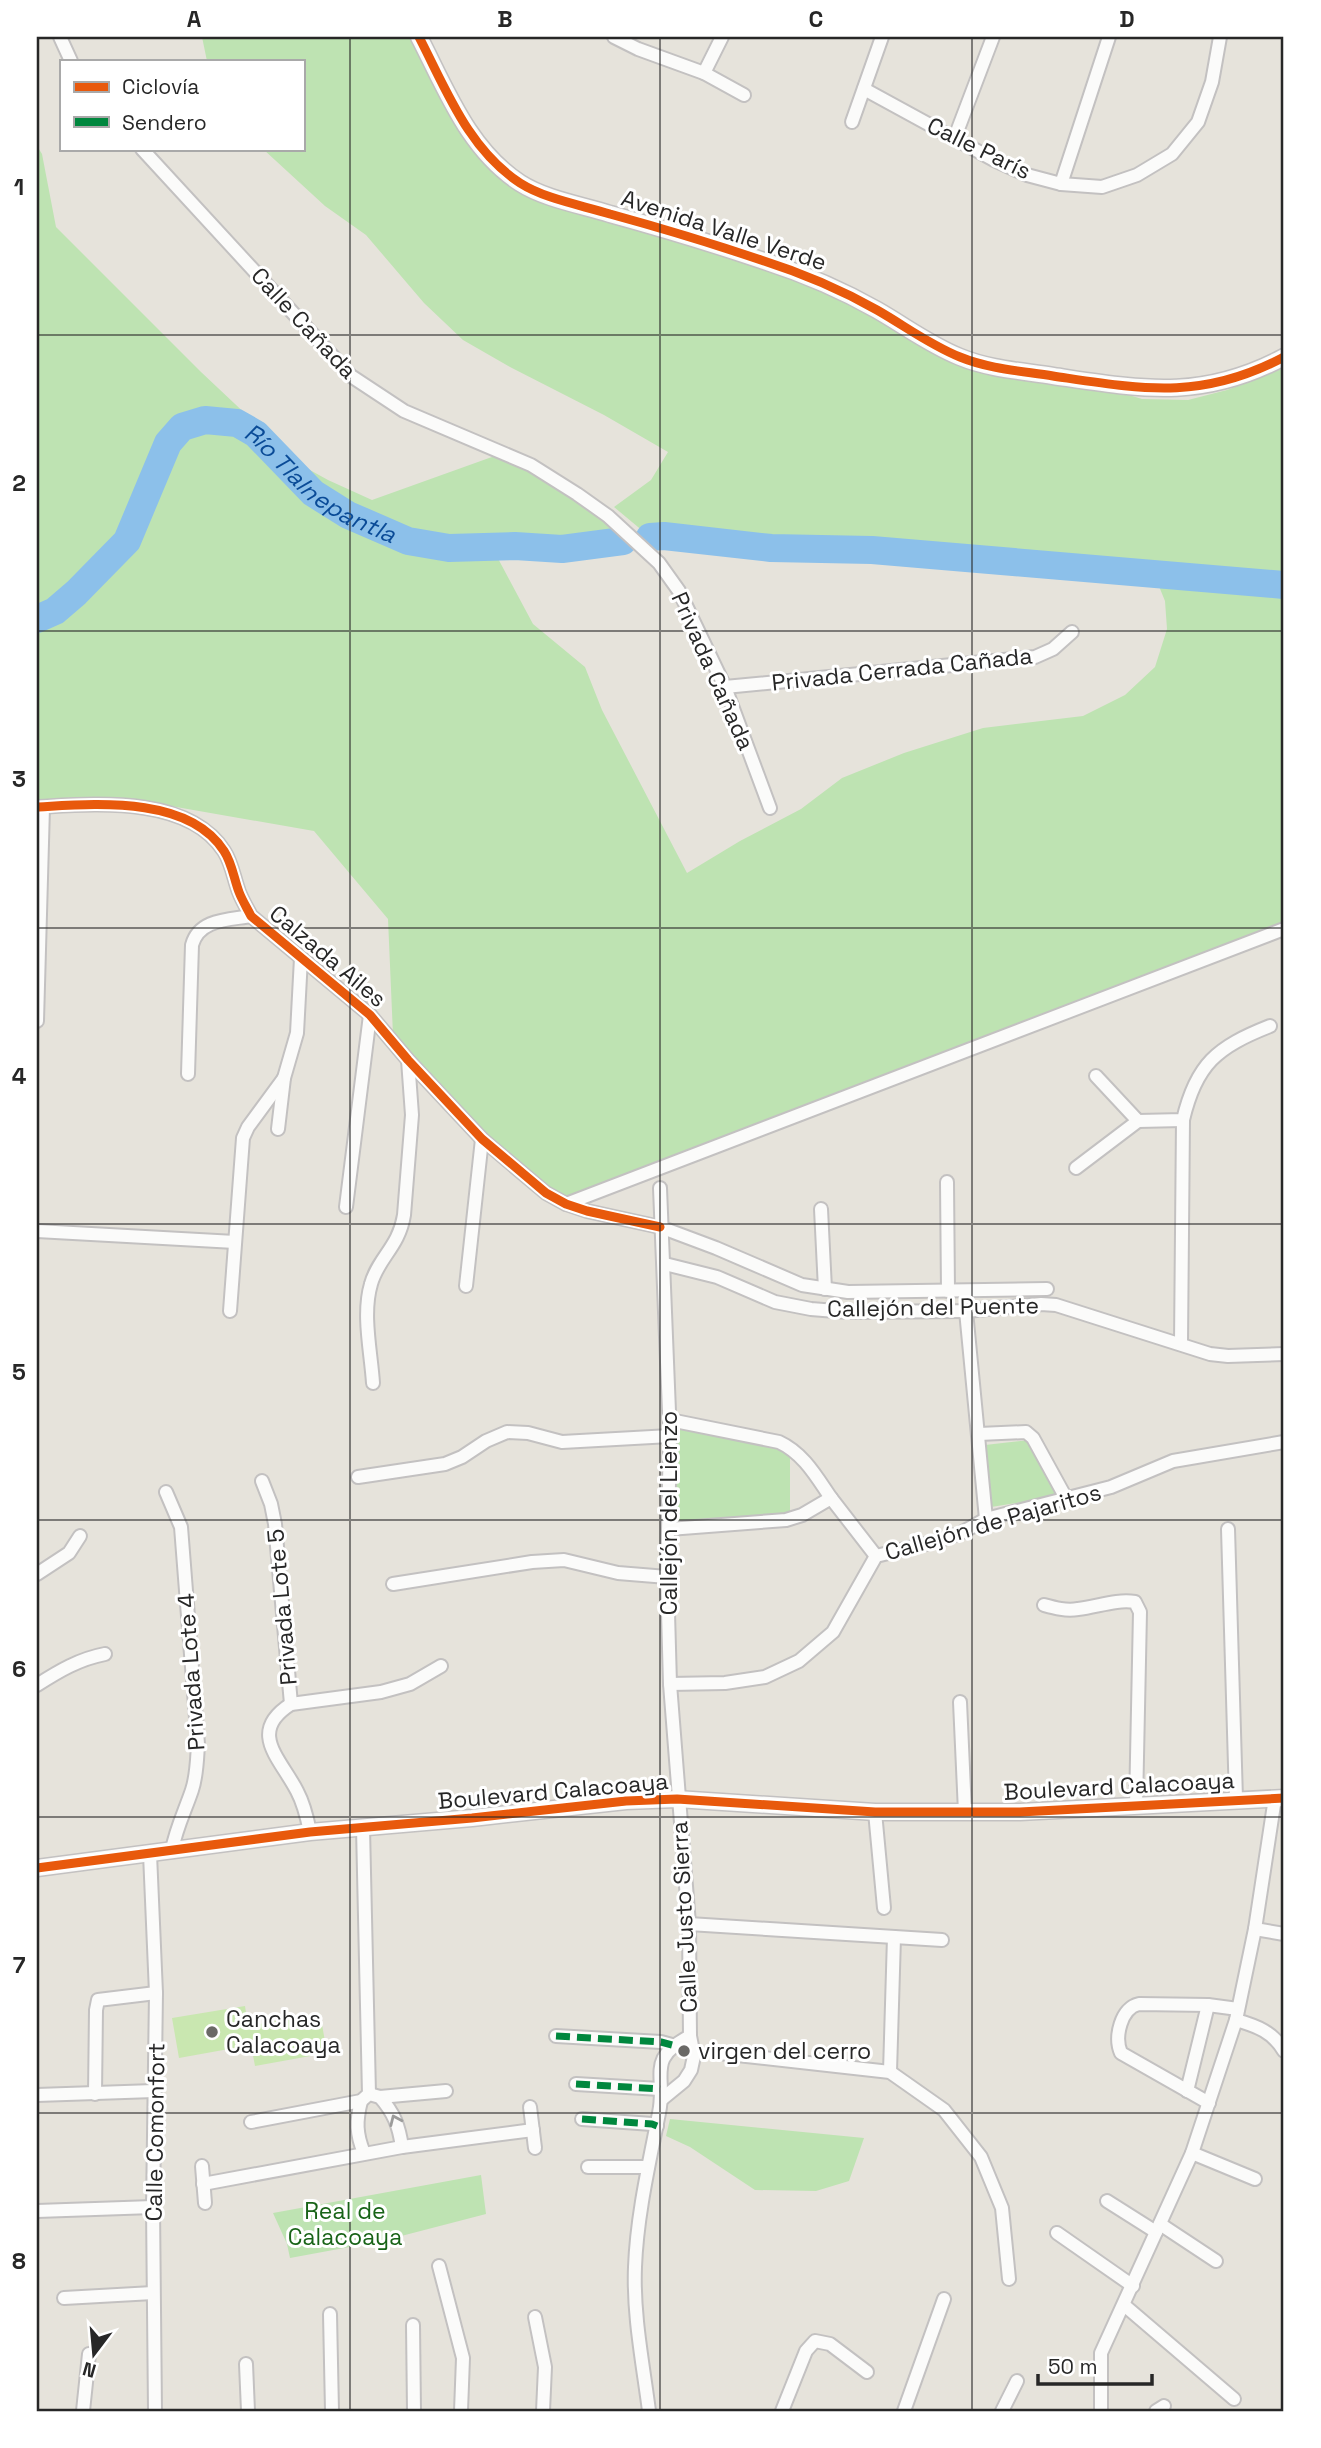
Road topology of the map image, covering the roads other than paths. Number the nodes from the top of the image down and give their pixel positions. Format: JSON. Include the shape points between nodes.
{"nodes":[{"id":1,"x":60,"y":37,"type":"edge"},
{"id":2,"x":419,"y":37,"type":"edge"},
{"id":3,"x":614,"y":37,"type":"edge"},
{"id":4,"x":722,"y":37,"type":"edge"},
{"id":5,"x":882,"y":37,"type":"edge"},
{"id":6,"x":993,"y":37,"type":"edge"},
{"id":7,"x":1109,"y":37,"type":"edge"},
{"id":8,"x":1220,"y":37,"type":"edge"},
{"id":9,"x":640,"y":43,"type":"edge"},
{"id":10,"x":71,"y":60,"type":"edge"},
{"id":11,"x":704,"y":73,"type":"junction"},
{"id":12,"x":864,"y":89,"type":"junction"},
{"id":13,"x":744,"y":95,"type":"dead end"},
{"id":14,"x":852,"y":122,"type":"dead end"},
{"id":15,"x":955,"y":137,"type":"junction"},
{"id":16,"x":143,"y":150,"type":"edge"},
{"id":17,"x":1061,"y":184,"type":"junction"},
{"id":18,"x":1284,"y":356,"type":"edge"},
{"id":19,"x":608,"y":516,"type":"joint"},
{"id":20,"x":1072,"y":632,"type":"dead end"},
{"id":21,"x":725,"y":687,"type":"junction"},
{"id":22,"x":40,"y":807,"type":"edge"},
{"id":23,"x":770,"y":808,"type":"dead end"},
{"id":24,"x":251,"y":916,"type":"junction"},
{"id":25,"x":1284,"y":929,"type":"edge"},
{"id":26,"x":301,"y":958,"type":"junction"},
{"id":27,"x":370,"y":1015,"type":"junction"},
{"id":28,"x":37,"y":1021,"type":"edge"},
{"id":29,"x":1270,"y":1026,"type":"dead end"},
{"id":30,"x":408,"y":1060,"type":"junction"},
{"id":31,"x":188,"y":1074,"type":"dead end"},
{"id":32,"x":1096,"y":1076,"type":"dead end"},
{"id":33,"x":284,"y":1077,"type":"junction"},
{"id":34,"x":1183,"y":1120,"type":"junction"},
{"id":35,"x":1138,"y":1121,"type":"junction"},
{"id":36,"x":278,"y":1129,"type":"dead end"},
{"id":37,"x":482,"y":1139,"type":"junction"},
{"id":38,"x":1076,"y":1168,"type":"dead end"},
{"id":39,"x":947,"y":1182,"type":"dead end"},
{"id":40,"x":660,"y":1188,"type":"dead end"},
{"id":41,"x":566,"y":1204,"type":"junction"},
{"id":42,"x":346,"y":1207,"type":"dead end"},
{"id":43,"x":821,"y":1209,"type":"dead end"},
{"id":44,"x":660,"y":1227,"type":"junction"},
{"id":45,"x":37,"y":1231,"type":"edge"},
{"id":46,"x":235,"y":1242,"type":"junction"},
{"id":47,"x":664,"y":1264,"type":"junction"},
{"id":48,"x":466,"y":1286,"type":"dead end"},
{"id":49,"x":825,"y":1289,"type":"junction"},
{"id":50,"x":1046,"y":1290,"type":"dead end"},
{"id":51,"x":948,"y":1291,"type":"junction"},
{"id":52,"x":230,"y":1311,"type":"dead end"},
{"id":53,"x":966,"y":1311,"type":"junction"},
{"id":54,"x":1181,"y":1343,"type":"junction"},
{"id":55,"x":1284,"y":1353,"type":"edge"},
{"id":56,"x":373,"y":1383,"type":"dead end"},
{"id":57,"x":670,"y":1420,"type":"junction"},
{"id":58,"x":979,"y":1434,"type":"junction"},
{"id":59,"x":670,"y":1436,"type":"junction"},
{"id":60,"x":1284,"y":1442,"type":"edge"},
{"id":61,"x":358,"y":1477,"type":"dead end"},
{"id":62,"x":262,"y":1481,"type":"dead end"},
{"id":63,"x":166,"y":1492,"type":"dead end"},
{"id":64,"x":831,"y":1498,"type":"junction"},
{"id":65,"x":1067,"y":1500,"type":"junction"},
{"id":66,"x":986,"y":1519,"type":"junction"},
{"id":67,"x":669,"y":1529,"type":"junction"},
{"id":68,"x":1228,"y":1529,"type":"dead end"},
{"id":69,"x":80,"y":1536,"type":"dead end"},
{"id":70,"x":876,"y":1556,"type":"junction"},
{"id":71,"x":37,"y":1574,"type":"edge"},
{"id":72,"x":667,"y":1577,"type":"junction"},
{"id":73,"x":393,"y":1584,"type":"dead end"},
{"id":74,"x":1044,"y":1605,"type":"dead end"},
{"id":75,"x":105,"y":1654,"type":"dead end"},
{"id":76,"x":441,"y":1666,"type":"dead end"},
{"id":77,"x":670,"y":1684,"type":"junction"},
{"id":78,"x":37,"y":1685,"type":"edge"},
{"id":79,"x":960,"y":1702,"type":"dead end"},
{"id":80,"x":291,"y":1704,"type":"junction"},
{"id":81,"x":1280,"y":1798,"type":"edge"},
{"id":82,"x":677,"y":1799,"type":"junction"},
{"id":83,"x":1236,"y":1799,"type":"junction"},
{"id":84,"x":1136,"y":1806,"type":"junction"},
{"id":85,"x":875,"y":1812,"type":"junction"},
{"id":86,"x":965,"y":1812,"type":"junction"},
{"id":87,"x":363,"y":1828,"type":"junction"},
{"id":88,"x":310,"y":1832,"type":"junction"},
{"id":89,"x":172,"y":1850,"type":"junction"},
{"id":90,"x":150,"y":1854,"type":"junction"},
{"id":91,"x":37,"y":1868,"type":"edge"},
{"id":92,"x":884,"y":1908,"type":"dead end"},
{"id":93,"x":689,"y":1924,"type":"junction"},
{"id":94,"x":1255,"y":1929,"type":"junction"},
{"id":95,"x":1284,"y":1934,"type":"edge"},
{"id":96,"x":894,"y":1937,"type":"junction"},
{"id":97,"x":942,"y":1940,"type":"dead end"},
{"id":98,"x":156,"y":1993,"type":"junction"},
{"id":99,"x":1208,"y":2005,"type":"junction"},
{"id":100,"x":1237,"y":2015,"type":"junction"},
{"id":101,"x":556,"y":2036,"type":"dead end"},
{"id":102,"x":690,"y":2036,"type":"junction"},
{"id":103,"x":672,"y":2045,"type":"junction"},
{"id":104,"x":1284,"y":2051,"type":"edge"},
{"id":105,"x":719,"y":2053,"type":"dead end"},
{"id":106,"x":890,"y":2072,"type":"junction"},
{"id":107,"x":576,"y":2084,"type":"dead end"},
{"id":108,"x":154,"y":2091,"type":"junction"},
{"id":109,"x":446,"y":2091,"type":"dead end"},
{"id":110,"x":1187,"y":2091,"type":"junction"},
{"id":111,"x":95,"y":2094,"type":"junction"},
{"id":112,"x":661,"y":2094,"type":"junction"},
{"id":113,"x":37,"y":2095,"type":"edge"},
{"id":114,"x":370,"y":2097,"type":"junction"},
{"id":115,"x":1209,"y":2102,"type":"junction"},
{"id":116,"x":530,"y":2107,"type":"dead end"},
{"id":117,"x":582,"y":2119,"type":"dead end"},
{"id":118,"x":251,"y":2122,"type":"dead end"},
{"id":119,"x":657,"y":2126,"type":"junction"},
{"id":120,"x":533,"y":2130,"type":"junction"},
{"id":121,"x":402,"y":2147,"type":"junction"},
{"id":122,"x":535,"y":2148,"type":"dead end"},
{"id":123,"x":364,"y":2153,"type":"junction"},
{"id":124,"x":1192,"y":2153,"type":"junction"},
{"id":125,"x":202,"y":2165,"type":"dead end"},
{"id":126,"x":588,"y":2166,"type":"dead end"},
{"id":127,"x":648,"y":2167,"type":"junction"},
{"id":128,"x":1255,"y":2179,"type":"dead end"},
{"id":129,"x":203,"y":2184,"type":"junction"},
{"id":130,"x":1107,"y":2200,"type":"dead end"},
{"id":131,"x":205,"y":2203,"type":"dead end"},
{"id":132,"x":153,"y":2207,"type":"junction"},
{"id":133,"x":37,"y":2211,"type":"edge"},
{"id":134,"x":1158,"y":2228,"type":"junction"},
{"id":135,"x":1057,"y":2234,"type":"dead end"},
{"id":136,"x":1216,"y":2261,"type":"dead end"},
{"id":137,"x":439,"y":2266,"type":"dead end"},
{"id":138,"x":1009,"y":2279,"type":"dead end"},
{"id":139,"x":1133,"y":2286,"type":"junction"},
{"id":140,"x":153,"y":2293,"type":"junction"},
{"id":141,"x":64,"y":2298,"type":"dead end"},
{"id":142,"x":944,"y":2298,"type":"dead end"},
{"id":143,"x":1124,"y":2305,"type":"junction"},
{"id":144,"x":330,"y":2314,"type":"dead end"},
{"id":145,"x":535,"y":2317,"type":"dead end"},
{"id":146,"x":413,"y":2325,"type":"dead end"},
{"id":147,"x":89,"y":2354,"type":"dead end"},
{"id":148,"x":246,"y":2364,"type":"dead end"},
{"id":149,"x":867,"y":2372,"type":"dead end"},
{"id":150,"x":1017,"y":2381,"type":"dead end"},
{"id":151,"x":1234,"y":2399,"type":"dead end"},
{"id":152,"x":83,"y":2411,"type":"edge"},
{"id":153,"x":155,"y":2411,"type":"edge"},
{"id":154,"x":248,"y":2411,"type":"edge"},
{"id":155,"x":332,"y":2411,"type":"edge"},
{"id":156,"x":414,"y":2411,"type":"edge"},
{"id":157,"x":461,"y":2411,"type":"edge"},
{"id":158,"x":543,"y":2411,"type":"edge"},
{"id":159,"x":649,"y":2411,"type":"edge"},
{"id":160,"x":782,"y":2411,"type":"edge"},
{"id":161,"x":904,"y":2411,"type":"edge"},
{"id":162,"x":1002,"y":2411,"type":"edge"},
{"id":163,"x":1101,"y":2411,"type":"edge"}],
"edges":[{"from":1,"to":10,"type":"street"},
{"from":2,"to":18,"type":"street","name":"Avenida Valle Verde","via":[[474,138],[521,184],[799,272],[833,286],[961,358],[1080,380],[1179,389],[1213,385]]},
{"from":3,"to":9,"type":"street"},
{"from":4,"to":11,"type":"street"},
{"from":5,"to":12,"type":"street"},
{"from":6,"to":15,"type":"street"},
{"from":7,"to":17,"type":"street"},
{"from":8,"to":17,"type":"street","name":"Calle París","via":[[1212,82],[1198,122],[1172,154],[1137,175],[1102,187]]},
{"from":9,"to":11,"type":"street"},
{"from":11,"to":13,"type":"street"},
{"from":12,"to":14,"type":"street"},
{"from":12,"to":15,"type":"street","name":"Calle París"},
{"from":15,"to":17,"type":"street","name":"Calle París","via":[[1027,175]]},
{"from":16,"to":19,"type":"street","name":"Calle Cañada","via":[[351,376],[404,411],[531,465]]},
{"from":19,"to":21,"type":"street","name":"Privada Cañada","via":[[659,563]]},
{"from":20,"to":21,"type":"street","name":"Privada Cerrada Cañada","via":[[1035,657]]},
{"from":21,"to":23,"type":"street","name":"Privada Cañada"},
{"from":22,"to":24,"type":"street","name":"Calzada Ailes","via":[[97,803],[156,810],[190,821],[212,835],[226,853]]},
{"from":22,"to":28,"type":"street"},
{"from":24,"to":26,"type":"street","name":"Calzada Ailes"},
{"from":24,"to":31,"type":"street","via":[[211,923],[194,935]]},
{"from":25,"to":41,"type":"street"},
{"from":26,"to":27,"type":"street","name":"Calzada Ailes"},
{"from":26,"to":33,"type":"street","via":[[297,1033]]},
{"from":27,"to":30,"type":"street","name":"Calzada Ailes"},
{"from":27,"to":42,"type":"street"},
{"from":29,"to":34,"type":"street","via":[[1241,1037],[1198,1074]]},
{"from":30,"to":37,"type":"street","name":"Calzada Ailes"},
{"from":30,"to":56,"type":"street","via":[[412,1115],[404,1215],[398,1237],[371,1283],[369,1297]]},
{"from":32,"to":35,"type":"street"},
{"from":33,"to":36,"type":"street"},
{"from":33,"to":46,"type":"street","via":[[243,1138]]},
{"from":34,"to":35,"type":"street"},
{"from":34,"to":54,"type":"street"},
{"from":35,"to":38,"type":"street"},
{"from":37,"to":41,"type":"street","name":"Calzada Ailes","via":[[546,1193]]},
{"from":37,"to":48,"type":"street"},
{"from":39,"to":51,"type":"street"},
{"from":40,"to":44,"type":"street","name":"Callejón del Lienzo"},
{"from":41,"to":44,"type":"street","name":"Calzada Ailes"},
{"from":43,"to":49,"type":"street"},
{"from":44,"to":47,"type":"street","name":"Callejón del Lienzo"},
{"from":44,"to":49,"type":"street","name":"Calzada Ailes","via":[[802,1285]]},
{"from":45,"to":46,"type":"street"},
{"from":46,"to":52,"type":"street"},
{"from":47,"to":53,"type":"street","name":"Callejón del Puente","via":[[717,1278],[775,1302],[811,1309]]},
{"from":47,"to":57,"type":"street","name":"Callejón del Lienzo"},
{"from":49,"to":51,"type":"street","name":"Calzada Ailes"},
{"from":50,"to":51,"type":"street","name":"Calzada Ailes"},
{"from":53,"to":54,"type":"street","name":"Callejón del Puente","via":[[1056,1305]]},
{"from":53,"to":58,"type":"street"},
{"from":54,"to":55,"type":"street","name":"Callejón del Puente","via":[[1228,1356]]},
{"from":57,"to":59,"type":"street","name":"Callejón del Lienzo"},
{"from":57,"to":64,"type":"street","via":[[792,1448]]},
{"from":58,"to":65,"type":"street","via":[[1026,1432]]},
{"from":58,"to":66,"type":"street"},
{"from":59,"to":61,"type":"street","via":[[562,1442],[507,1433],[445,1464]]},
{"from":59,"to":67,"type":"street","name":"Callejón del Lienzo"},
{"from":60,"to":65,"type":"street","name":"Callejón de Pajaritos","via":[[1188,1457]]},
{"from":62,"to":80,"type":"street","name":"Privada Lote 5","via":[[275,1524]]},
{"from":63,"to":89,"type":"street","name":"Privada Lote 4","via":[[181,1527],[198,1744],[192,1789]]},
{"from":64,"to":67,"type":"street","via":[[786,1520]]},
{"from":64,"to":70,"type":"street"},
{"from":65,"to":66,"type":"street","name":"Callejón de Pajaritos"},
{"from":66,"to":70,"type":"street","name":"Callejón de Pajaritos","via":[[938,1541]]},
{"from":67,"to":72,"type":"street","name":"Callejón del Lienzo"},
{"from":68,"to":83,"type":"street"},
{"from":69,"to":71,"type":"street","via":[[69,1553]]},
{"from":70,"to":77,"type":"street","name":"Callejón de Pajaritos","via":[[832,1632],[799,1661],[765,1677]]},
{"from":72,"to":73,"type":"street","via":[[618,1573],[564,1560]]},
{"from":72,"to":77,"type":"street","name":"Callejón del Lienzo"},
{"from":74,"to":84,"type":"street","via":[[1077,1609],[1125,1600],[1135,1602],[1140,1612]]},
{"from":75,"to":78,"type":"street","via":[[78,1661]]},
{"from":76,"to":80,"type":"street","name":"Privada Lote 5","via":[[410,1684],[381,1692]]},
{"from":77,"to":82,"type":"street","name":"Callejón del Lienzo"},
{"from":79,"to":86,"type":"street"},
{"from":80,"to":88,"type":"street","via":[[280,1711],[268,1734],[297,1791]]},
{"from":81,"to":83,"type":"street","name":"Boulevard Calacoaya"},
{"from":81,"to":94,"type":"street"},
{"from":82,"to":85,"type":"street","name":"Boulevard Calacoaya"},
{"from":82,"to":87,"type":"street","name":"Boulevard Calacoaya"},
{"from":82,"to":93,"type":"street","name":"Calle Justo Sierra"},
{"from":83,"to":84,"type":"street","name":"Boulevard Calacoaya"},
{"from":84,"to":86,"type":"street","name":"Boulevard Calacoaya"},
{"from":85,"to":86,"type":"street","name":"Boulevard Calacoaya"},
{"from":85,"to":92,"type":"street"},
{"from":87,"to":88,"type":"street","name":"Boulevard Calacoaya"},
{"from":87,"to":114,"type":"street"},
{"from":88,"to":89,"type":"street","name":"Boulevard Calacoaya"},
{"from":89,"to":90,"type":"street","name":"Boulevard Calacoaya"},
{"from":90,"to":91,"type":"street","name":"Boulevard Calacoaya"},
{"from":90,"to":98,"type":"street","name":"Calle Comonfort"},
{"from":93,"to":96,"type":"street"},
{"from":93,"to":102,"type":"street","name":"Calle Justo Sierra"},
{"from":94,"to":95,"type":"street"},
{"from":94,"to":100,"type":"street"},
{"from":96,"to":97,"type":"street"},
{"from":96,"to":106,"type":"street"},
{"from":98,"to":108,"type":"street","name":"Calle Comonfort"},
{"from":98,"to":111,"type":"street","via":[[98,2000]]},
{"from":99,"to":100,"type":"street"},
{"from":99,"to":110,"type":"street"},
{"from":99,"to":110,"type":"street","via":[[1139,2004],[1123,2017],[1118,2040],[1121,2053]]},
{"from":100,"to":104,"type":"street","via":[[1261,2027]]},
{"from":100,"to":115,"type":"street"},
{"from":101,"to":103,"type":"street"},
{"from":102,"to":103,"type":"street","name":"Calle Justo Sierra"},
{"from":102,"to":112,"type":"street","name":"Calle Justo Sierra","via":[[691,2070],[684,2081]]},
{"from":103,"to":112,"type":"street","name":"Calle Justo Sierra","via":[[664,2055]]},
{"from":105,"to":106,"type":"street"},
{"from":106,"to":138,"type":"street","via":[[944,2110],[981,2157],[1002,2208]]},
{"from":107,"to":112,"type":"street"},
{"from":108,"to":111,"type":"street"},
{"from":108,"to":132,"type":"street","name":"Calle Comonfort"},
{"from":109,"to":114,"type":"street"},
{"from":110,"to":115,"type":"street"},
{"from":111,"to":113,"type":"street"},
{"from":112,"to":119,"type":"street","name":"Calle Justo Sierra"},
{"from":114,"to":118,"type":"street"},
{"from":121,"to":114,"type":"street","one_way":true,"via":[[392,2111]]},
{"from":114,"to":123,"type":"street","via":[[356,2119]]},
{"from":115,"to":124,"type":"street"},
{"from":116,"to":120,"type":"street"},
{"from":117,"to":119,"type":"street"},
{"from":119,"to":127,"type":"street","name":"Calle Justo Sierra"},
{"from":120,"to":121,"type":"street"},
{"from":120,"to":122,"type":"street"},
{"from":121,"to":123,"type":"street"},
{"from":123,"to":129,"type":"street"},
{"from":124,"to":128,"type":"street"},
{"from":124,"to":134,"type":"street"},
{"from":125,"to":129,"type":"street"},
{"from":126,"to":127,"type":"street"},
{"from":127,"to":159,"type":"street","name":"Calle Justo Sierra","via":[[635,2269]]},
{"from":129,"to":131,"type":"street"},
{"from":130,"to":134,"type":"street"},
{"from":132,"to":133,"type":"street"},
{"from":132,"to":140,"type":"street","name":"Calle Comonfort"},
{"from":134,"to":136,"type":"street"},
{"from":134,"to":139,"type":"street"},
{"from":135,"to":139,"type":"street"},
{"from":137,"to":157,"type":"street","via":[[463,2358]]},
{"from":139,"to":143,"type":"street"},
{"from":140,"to":141,"type":"street"},
{"from":140,"to":153,"type":"street","name":"Calle Comonfort"},
{"from":142,"to":161,"type":"street"},
{"from":143,"to":151,"type":"street"},
{"from":143,"to":163,"type":"street","via":[[1101,2353]]},
{"from":144,"to":155,"type":"street"},
{"from":145,"to":158,"type":"street","via":[[545,2367]]},
{"from":146,"to":156,"type":"street"},
{"from":147,"to":152,"type":"street"},
{"from":148,"to":154,"type":"street"},
{"from":149,"to":160,"type":"street","via":[[830,2344],[815,2341],[806,2351]]},
{"from":150,"to":162,"type":"street"}]}
